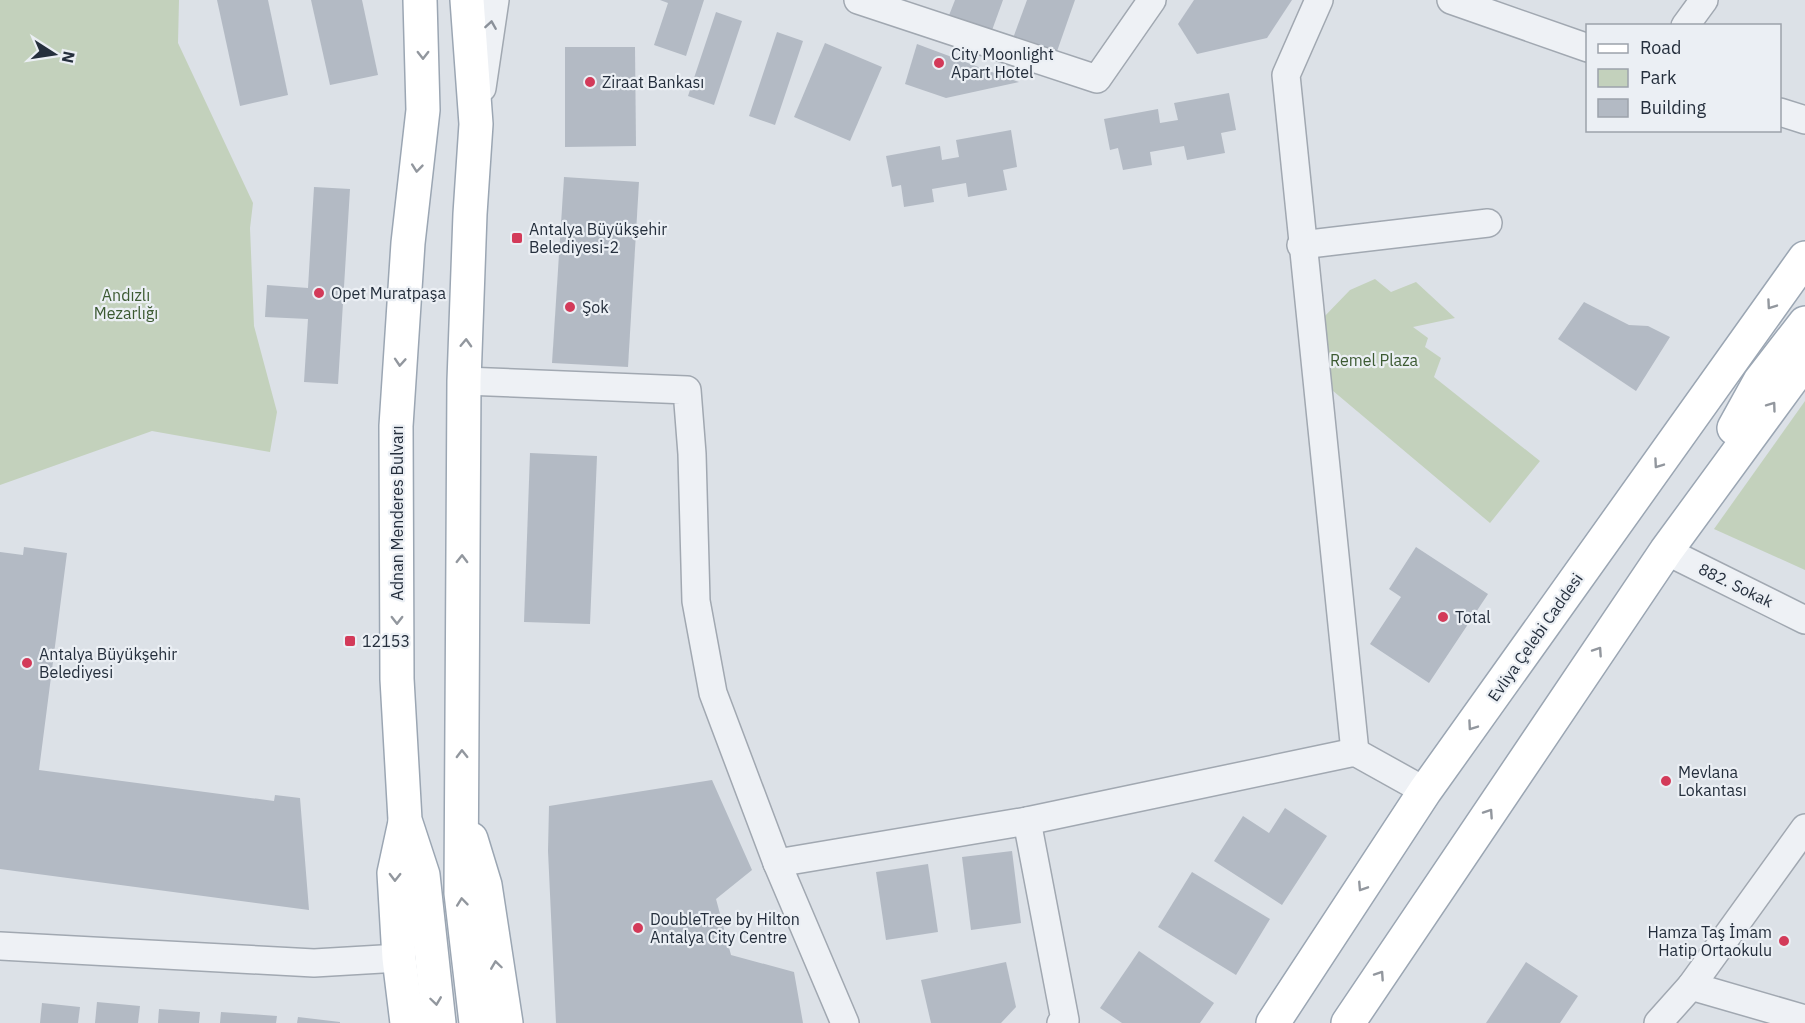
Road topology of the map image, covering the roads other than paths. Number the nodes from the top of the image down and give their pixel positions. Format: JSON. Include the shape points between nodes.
{"nodes":[{"id":1,"x":420,"y":0,"type":"edge"},
{"id":2,"x":467,"y":0,"type":"edge"},
{"id":3,"x":495,"y":0,"type":"edge"},
{"id":4,"x":858,"y":0,"type":"edge"},
{"id":5,"x":1152,"y":0,"type":"edge"},
{"id":6,"x":1319,"y":0,"type":"edge"},
{"id":7,"x":1451,"y":0,"type":"edge"},
{"id":8,"x":1704,"y":0,"type":"edge"},
{"id":9,"x":1491,"y":6,"type":"edge"},
{"id":10,"x":1687,"y":24,"type":"edge"},
{"id":11,"x":1586,"y":48,"type":"edge"},
{"id":12,"x":1781,"y":113,"type":"edge"},
{"id":13,"x":1805,"y":120,"type":"edge"},
{"id":14,"x":476,"y":124,"type":"junction"},
{"id":15,"x":1488,"y":223,"type":"dead end"},
{"id":16,"x":1301,"y":245,"type":"junction"},
{"id":17,"x":1805,"y":258,"type":"edge"},
{"id":18,"x":1805,"y":322,"type":"edge"},
{"id":19,"x":1805,"y":361,"type":"edge"},
{"id":20,"x":464,"y":381,"type":"junction"},
{"id":21,"x":1666,"y":551,"type":"junction"},
{"id":22,"x":1805,"y":620,"type":"edge"},
{"id":23,"x":1355,"y":752,"type":"junction"},
{"id":24,"x":1425,"y":791,"type":"junction"},
{"id":25,"x":463,"y":812,"type":"junction"},
{"id":26,"x":405,"y":820,"type":"junction"},
{"id":27,"x":1027,"y":821,"type":"junction"},
{"id":28,"x":1805,"y":828,"type":"edge"},
{"id":29,"x":777,"y":863,"type":"junction"},
{"id":30,"x":0,"y":946,"type":"edge"},
{"id":31,"x":399,"y":958,"type":"junction"},
{"id":32,"x":1691,"y":986,"type":"junction"},
{"id":33,"x":1805,"y":1019,"type":"edge"},
{"id":34,"x":1066,"y":1022,"type":"edge"},
{"id":35,"x":407,"y":1023,"type":"edge"},
{"id":36,"x":439,"y":1023,"type":"edge"},
{"id":37,"x":476,"y":1023,"type":"edge"},
{"id":38,"x":506,"y":1023,"type":"edge"},
{"id":39,"x":845,"y":1023,"type":"edge"},
{"id":40,"x":1273,"y":1023,"type":"edge"},
{"id":41,"x":1348,"y":1023,"type":"edge"},
{"id":42,"x":1658,"y":1023,"type":"edge"}],
"edges":[{"from":1,"to":26,"type":"main road","name":"Adnan Menderes Bulvarı","one_way":true,"via":[[423,110],[408,243],[396,426],[397,679]]},
{"from":2,"to":14,"type":"main road"},
{"from":14,"to":3,"type":"street","one_way":true},
{"from":4,"to":5,"type":"street","via":[[1097,79]]},
{"from":6,"to":16,"type":"street","via":[[1286,75]]},
{"from":7,"to":9,"type":"street"},
{"from":8,"to":10,"type":"street"},
{"from":9,"to":11,"type":"street"},
{"from":12,"to":13,"type":"street"},
{"from":20,"to":14,"type":"main road","one_way":true},
{"from":15,"to":16,"type":"street"},
{"from":16,"to":23,"type":"street"},
{"from":17,"to":24,"type":"main road","name":"Evliya Çelebi Caddesi","one_way":true},
{"from":18,"to":21,"type":"main road","via":[[1760,381]]},
{"from":21,"to":19,"type":"main road","one_way":true},
{"from":25,"to":20,"type":"main road","one_way":true},
{"from":20,"to":29,"type":"street","via":[[687,390],[700,625],[713,693]]},
{"from":21,"to":22,"type":"street","name":"882. Sokak"},
{"from":41,"to":21,"type":"main road","one_way":true},
{"from":23,"to":24,"type":"street"},
{"from":23,"to":27,"type":"street"},
{"from":24,"to":40,"type":"main road","name":"Evliya Çelebi Caddesi","one_way":true},
{"from":37,"to":25,"type":"main road","one_way":true,"via":[[461,893]]},
{"from":38,"to":25,"type":"main road","one_way":true,"via":[[485,885]]},
{"from":26,"to":31,"type":"main road","one_way":true,"via":[[394,873]]},
{"from":26,"to":36,"type":"main road","name":"Adnan Menderes Bulvarı","one_way":true,"via":[[423,875]]},
{"from":27,"to":29,"type":"street"},
{"from":27,"to":34,"type":"street"},
{"from":28,"to":32,"type":"street"},
{"from":29,"to":39,"type":"street"},
{"from":30,"to":31,"type":"street","via":[[314,963]]},
{"from":31,"to":35,"type":"main road"},
{"from":32,"to":33,"type":"street"},
{"from":32,"to":42,"type":"street"}]}
